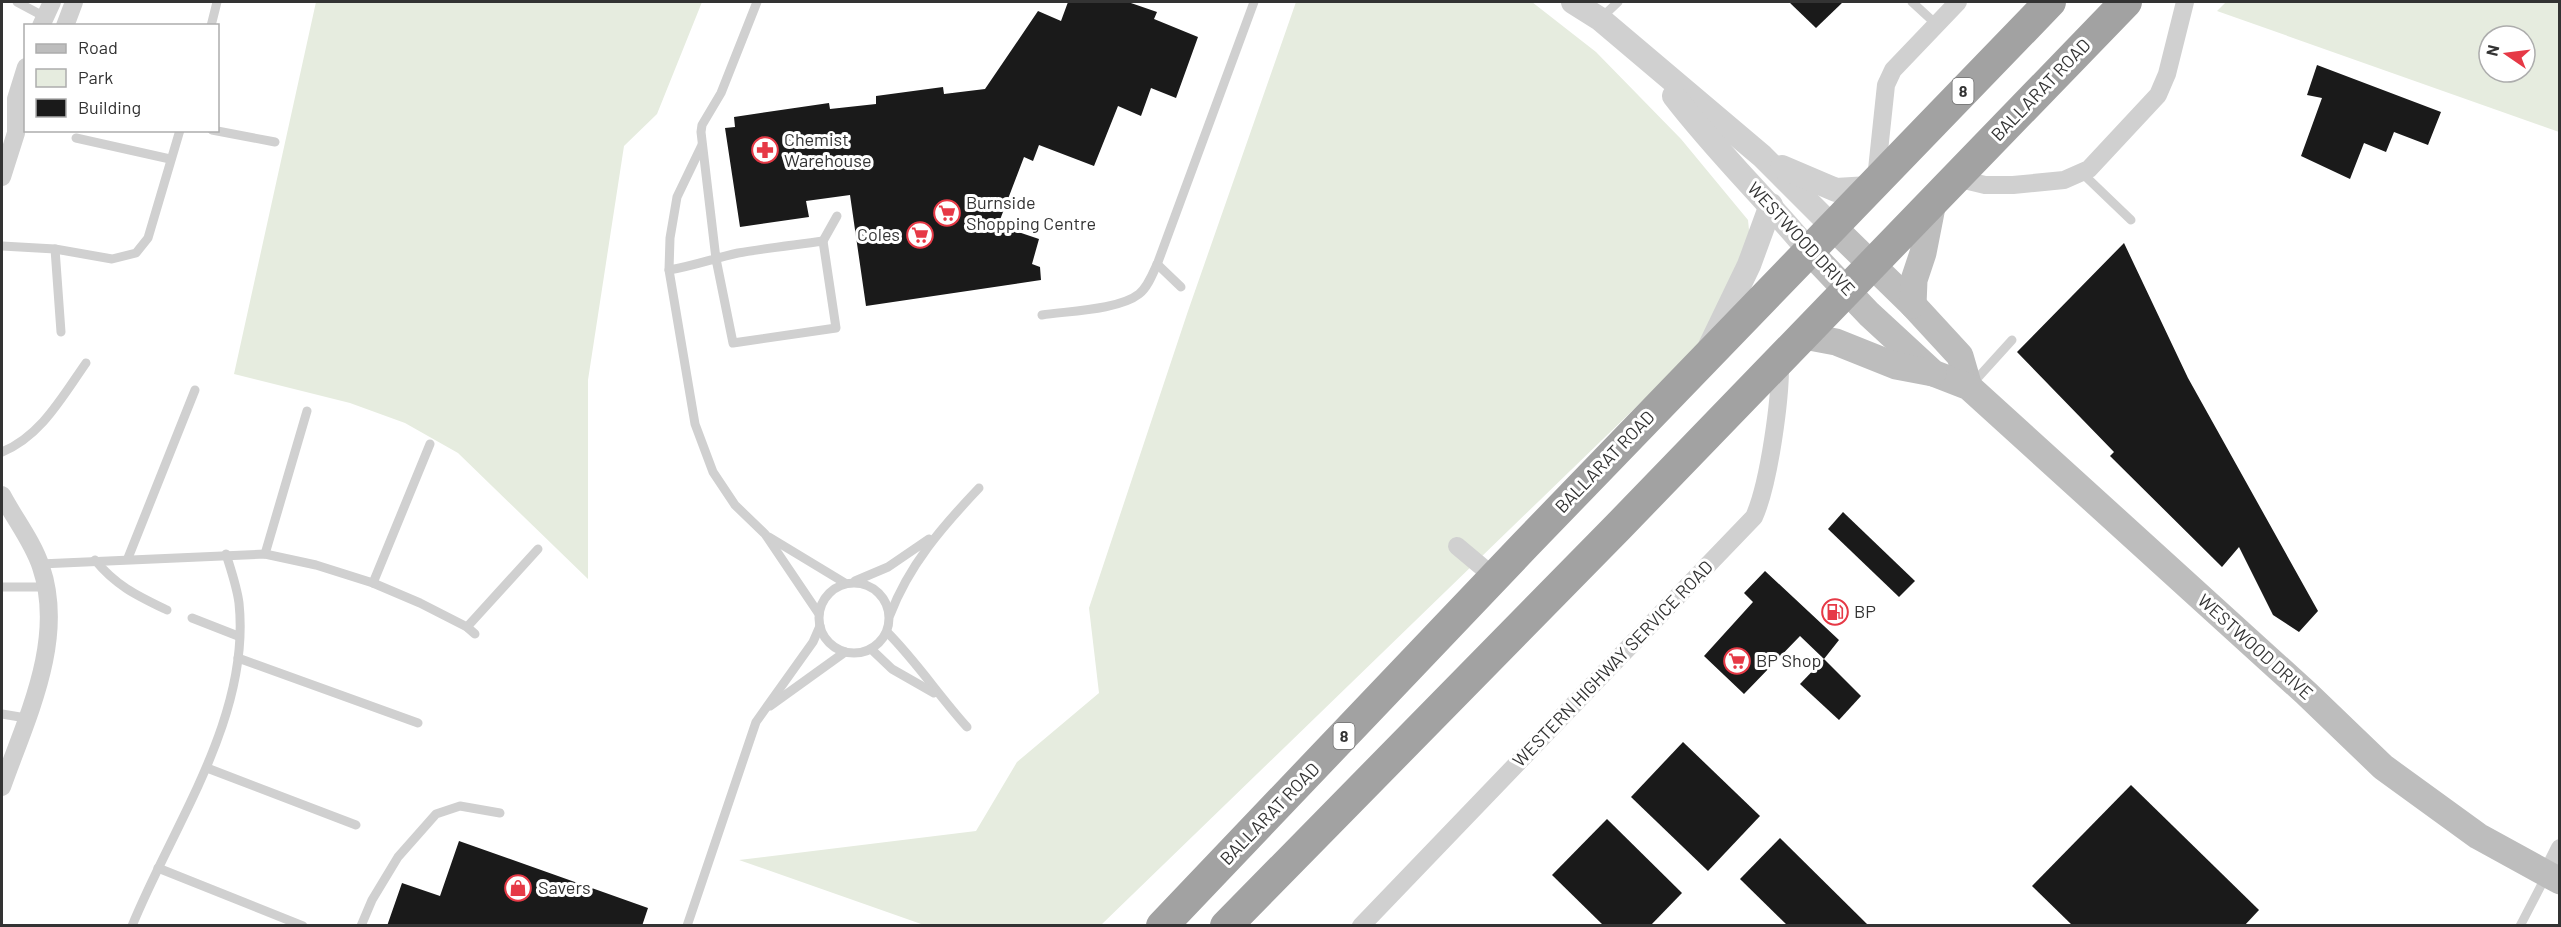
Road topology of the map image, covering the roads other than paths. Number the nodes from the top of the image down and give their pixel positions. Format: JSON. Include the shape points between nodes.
{"nodes":[{"id":1,"x":16,"y":2,"type":"edge"},
{"id":2,"x":74,"y":2,"type":"edge"},
{"id":3,"x":217,"y":2,"type":"edge"},
{"id":4,"x":757,"y":2,"type":"edge"},
{"id":5,"x":1254,"y":2,"type":"edge"},
{"id":6,"x":1573,"y":2,"type":"edge"},
{"id":7,"x":1618,"y":2,"type":"edge"},
{"id":8,"x":1912,"y":2,"type":"edge"},
{"id":9,"x":1958,"y":2,"type":"edge"},
{"id":10,"x":2050,"y":2,"type":"edge"},
{"id":11,"x":2126,"y":2,"type":"edge"},
{"id":12,"x":2185,"y":2,"type":"edge"},
{"id":13,"x":46,"y":15,"type":"edge"},
{"id":14,"x":1600,"y":19,"type":"junction"},
{"id":15,"x":66,"y":24,"type":"edge"},
{"id":16,"x":212,"y":24,"type":"edge"},
{"id":17,"x":1936,"y":24,"type":"junction"},
{"id":18,"x":1653,"y":67,"type":"junction"},
{"id":19,"x":24,"y":78,"type":"edge"},
{"id":20,"x":21,"y":94,"type":"edge"},
{"id":21,"x":219,"y":131,"type":"edge"},
{"id":22,"x":179,"y":132,"type":"edge"},
{"id":23,"x":76,"y":138,"type":"dead end"},
{"id":24,"x":274,"y":142,"type":"dead end"},
{"id":25,"x":702,"y":145,"type":"junction"},
{"id":26,"x":1762,"y":156,"type":"junction"},
{"id":27,"x":170,"y":159,"type":"junction"},
{"id":28,"x":2082,"y":173,"type":"junction"},
{"id":29,"x":2,"y":177,"type":"edge"},
{"id":30,"x":1956,"y":178,"type":"junction"},
{"id":31,"x":1873,"y":185,"type":"junction"},
{"id":32,"x":1933,"y":202,"type":"junction"},
{"id":33,"x":1771,"y":206,"type":"junction"},
{"id":34,"x":837,"y":216,"type":"dead end"},
{"id":35,"x":2131,"y":220,"type":"dead end"},
{"id":36,"x":1833,"y":227,"type":"junction"},
{"id":37,"x":823,"y":242,"type":"junction"},
{"id":38,"x":2,"y":246,"type":"edge"},
{"id":39,"x":55,"y":249,"type":"junction"},
{"id":40,"x":1810,"y":252,"type":"junction"},
{"id":41,"x":716,"y":259,"type":"junction"},
{"id":42,"x":1157,"y":264,"type":"junction"},
{"id":43,"x":1873,"y":265,"type":"junction"},
{"id":44,"x":669,"y":270,"type":"junction"},
{"id":45,"x":1181,"y":287,"type":"dead end"},
{"id":46,"x":1847,"y":290,"type":"junction"},
{"id":47,"x":1913,"y":305,"type":"junction"},
{"id":48,"x":1042,"y":315,"type":"dead end"},
{"id":49,"x":60,"y":332,"type":"dead end"},
{"id":50,"x":1804,"y":336,"type":"junction"},
{"id":51,"x":2012,"y":340,"type":"dead end"},
{"id":52,"x":733,"y":343,"type":"junction"},
{"id":53,"x":735,"y":354,"type":"dead end"},
{"id":54,"x":1704,"y":360,"type":"junction"},
{"id":55,"x":1780,"y":360,"type":"junction"},
{"id":56,"x":86,"y":363,"type":"dead end"},
{"id":57,"x":1933,"y":373,"type":"junction"},
{"id":58,"x":1970,"y":387,"type":"junction"},
{"id":59,"x":195,"y":390,"type":"dead end"},
{"id":60,"x":307,"y":411,"type":"dead end"},
{"id":61,"x":430,"y":444,"type":"dead end"},
{"id":62,"x":2,"y":452,"type":"edge"},
{"id":63,"x":979,"y":488,"type":"dead end"},
{"id":64,"x":2,"y":495,"type":"edge"},
{"id":65,"x":765,"y":534,"type":"junction"},
{"id":66,"x":934,"y":535,"type":"junction"},
{"id":67,"x":1457,"y":546,"type":"dead end"},
{"id":68,"x":538,"y":549,"type":"dead end"},
{"id":69,"x":226,"y":554,"type":"junction"},
{"id":70,"x":266,"y":554,"type":"junction"},
{"id":71,"x":128,"y":558,"type":"junction"},
{"id":72,"x":95,"y":560,"type":"junction"},
{"id":73,"x":40,"y":564,"type":"junction"},
{"id":74,"x":1494,"y":577,"type":"junction"},
{"id":75,"x":373,"y":583,"type":"junction"},
{"id":76,"x":849,"y":583,"type":"junction"},
{"id":77,"x":2,"y":587,"type":"edge"},
{"id":78,"x":48,"y":587,"type":"junction"},
{"id":79,"x":167,"y":610,"type":"dead end"},
{"id":80,"x":819,"y":614,"type":"junction"},
{"id":81,"x":889,"y":616,"type":"junction"},
{"id":82,"x":192,"y":618,"type":"dead end"},
{"id":83,"x":820,"y":626,"type":"junction"},
{"id":84,"x":467,"y":627,"type":"junction"},
{"id":85,"x":887,"y":632,"type":"junction"},
{"id":86,"x":475,"y":634,"type":"dead end"},
{"id":87,"x":238,"y":636,"type":"junction"},
{"id":88,"x":871,"y":649,"type":"junction"},
{"id":89,"x":845,"y":652,"type":"junction"},
{"id":90,"x":238,"y":658,"type":"junction"},
{"id":91,"x":938,"y":695,"type":"junction"},
{"id":92,"x":764,"y":711,"type":"junction"},
{"id":93,"x":2,"y":714,"type":"edge"},
{"id":94,"x":26,"y":718,"type":"junction"},
{"id":95,"x":417,"y":723,"type":"dead end"},
{"id":96,"x":967,"y":727,"type":"dead end"},
{"id":97,"x":207,"y":768,"type":"junction"},
{"id":98,"x":2,"y":787,"type":"edge"},
{"id":99,"x":500,"y":813,"type":"dead end"},
{"id":100,"x":356,"y":825,"type":"dead end"},
{"id":101,"x":2559,"y":848,"type":"edge"},
{"id":102,"x":158,"y":868,"type":"junction"},
{"id":103,"x":2553,"y":877,"type":"edge"},
{"id":104,"x":132,"y":926,"type":"edge"},
{"id":105,"x":303,"y":926,"type":"edge"},
{"id":106,"x":361,"y":926,"type":"edge"},
{"id":107,"x":687,"y":926,"type":"edge"},
{"id":108,"x":1162,"y":926,"type":"edge"},
{"id":109,"x":1226,"y":926,"type":"edge"},
{"id":110,"x":1361,"y":926,"type":"edge"},
{"id":111,"x":2520,"y":926,"type":"edge"}],
"edges":[{"from":1,"to":13,"type":"lane"},
{"from":2,"to":15,"type":"street"},
{"from":3,"to":16,"type":"lane"},
{"from":4,"to":25,"type":"lane","via":[[721,93],[702,125]]},
{"from":5,"to":42,"type":"lane"},
{"from":6,"to":14,"type":"street","name":"WESTWOOD DRIVE"},
{"from":7,"to":14,"type":"lane"},
{"from":8,"to":17,"type":"lane"},
{"from":9,"to":17,"type":"street"},
{"from":10,"to":31,"type":"highway","name":"BALLARAT ROAD","number":"8"},
{"from":11,"to":30,"type":"highway","name":"BALLARAT ROAD"},
{"from":12,"to":28,"type":"street","via":[[2158,95]]},
{"from":14,"to":18,"type":"street","name":"WESTWOOD DRIVE"},
{"from":17,"to":31,"type":"street","via":[[1893,70],[1886,85]]},
{"from":18,"to":26,"type":"street","name":"WESTWOOD DRIVE"},
{"from":18,"to":33,"type":"street","name":"WESTWOOD DRIVE","via":[[1699,128]]},
{"from":19,"to":20,"type":"street"},
{"from":20,"to":29,"type":"street","via":[[16,133]]},
{"from":21,"to":24,"type":"lane"},
{"from":22,"to":27,"type":"lane"},
{"from":23,"to":27,"type":"lane"},
{"from":25,"to":41,"type":"lane"},
{"from":25,"to":44,"type":"lane","via":[[677,197]]},
{"from":26,"to":31,"type":"street","via":[[1796,175],[1836,189]]},
{"from":26,"to":36,"type":"street","name":"WESTWOOD DRIVE"},
{"from":27,"to":39,"type":"lane","via":[[148,238],[136,253],[112,259]]},
{"from":28,"to":30,"type":"street","via":[[2053,182],[2004,186]]},
{"from":28,"to":35,"type":"lane"},
{"from":30,"to":32,"type":"highway","name":"BALLARAT ROAD"},
{"from":31,"to":36,"type":"highway","name":"BALLARAT ROAD","number":"8"},
{"from":32,"to":43,"type":"highway","name":"BALLARAT ROAD"},
{"from":32,"to":47,"type":"main road","via":[[1914,280]]},
{"from":33,"to":40,"type":"street","name":"WESTWOOD DRIVE"},
{"from":33,"to":54,"type":"street","via":[[1749,265]]},
{"from":34,"to":37,"type":"lane"},
{"from":36,"to":40,"type":"highway","name":"BALLARAT ROAD","number":"8"},
{"from":36,"to":43,"type":"main road","name":"WESTWOOD DRIVE"},
{"from":37,"to":41,"type":"lane"},
{"from":37,"to":52,"type":"lane","via":[[836,328]]},
{"from":38,"to":39,"type":"lane"},
{"from":39,"to":49,"type":"lane"},
{"from":40,"to":46,"type":"main road","name":"WESTWOOD DRIVE"},
{"from":40,"to":54,"type":"highway","name":"BALLARAT ROAD","number":"8"},
{"from":41,"to":44,"type":"lane"},
{"from":41,"to":52,"type":"lane"},
{"from":42,"to":45,"type":"lane"},
{"from":42,"to":48,"type":"lane","via":[[1147,284],[1130,299]]},
{"from":43,"to":46,"type":"highway","name":"BALLARAT ROAD"},
{"from":43,"to":47,"type":"main road","name":"WESTWOOD DRIVE"},
{"from":44,"to":65,"type":"lane","via":[[701,447],[735,505]]},
{"from":46,"to":50,"type":"highway","name":"BALLARAT ROAD"},
{"from":46,"to":57,"type":"main road","name":"WESTWOOD DRIVE"},
{"from":47,"to":58,"type":"main road","name":"WESTWOOD DRIVE","via":[[1960,356]]},
{"from":50,"to":55,"type":"highway","name":"BALLARAT ROAD"},
{"from":50,"to":57,"type":"main road","via":[[1847,346],[1896,366]]},
{"from":51,"to":58,"type":"lane"},
{"from":52,"to":53,"type":"lane"},
{"from":54,"to":74,"type":"highway","name":"BALLARAT ROAD","number":"8"},
{"from":55,"to":109,"type":"highway","name":"BALLARAT ROAD"},
{"from":55,"to":110,"type":"street","name":"WESTERN HIGHWAY SERVICE ROAD","via":[[1764,485],[1754,517]]},
{"from":56,"to":62,"type":"lane","via":[[41,425],[22,444]]},
{"from":57,"to":58,"type":"main road","name":"WESTWOOD DRIVE"},
{"from":58,"to":103,"type":"main road","name":"WESTWOOD DRIVE","via":[[2384,767],[2478,836]]},
{"from":59,"to":71,"type":"lane"},
{"from":60,"to":70,"type":"lane"},
{"from":61,"to":75,"type":"lane"},
{"from":63,"to":66,"type":"lane"},
{"from":64,"to":73,"type":"street"},
{"from":65,"to":76,"type":"lane"},
{"from":65,"to":80,"type":"lane"},
{"from":66,"to":76,"type":"lane","via":[[888,567]]},
{"from":66,"to":81,"type":"lane","via":[[905,580]]},
{"from":67,"to":74,"type":"street"},
{"from":68,"to":84,"type":"lane"},
{"from":69,"to":70,"type":"lane"},
{"from":69,"to":71,"type":"lane"},
{"from":69,"to":87,"type":"lane","via":[[239,603]]},
{"from":70,"to":75,"type":"lane"},
{"from":71,"to":72,"type":"lane"},
{"from":72,"to":73,"type":"lane"},
{"from":72,"to":79,"type":"lane","via":[[126,591]]},
{"from":73,"to":78,"type":"street"},
{"from":74,"to":108,"type":"highway","name":"BALLARAT ROAD","number":"8"},
{"from":75,"to":84,"type":"lane"},
{"from":76,"to":80,"type":"lane","via":[[827,595]]},
{"from":76,"to":81,"type":"lane","via":[[877,590]]},
{"from":77,"to":78,"type":"lane"},
{"from":78,"to":94,"type":"street","via":[[49,626],[38,685]]},
{"from":80,"to":83,"type":"lane"},
{"from":81,"to":85,"type":"lane"},
{"from":82,"to":87,"type":"lane"},
{"from":83,"to":89,"type":"lane","via":[[829,642]]},
{"from":83,"to":92,"type":"lane"},
{"from":84,"to":86,"type":"lane"},
{"from":85,"to":88,"type":"lane"},
{"from":85,"to":91,"type":"lane","via":[[908,653]]},
{"from":87,"to":90,"type":"lane"},
{"from":88,"to":89,"type":"lane"},
{"from":88,"to":91,"type":"lane","via":[[892,669]]},
{"from":89,"to":92,"type":"lane"},
{"from":90,"to":95,"type":"lane"},
{"from":90,"to":97,"type":"lane","via":[[230,700]]},
{"from":91,"to":96,"type":"lane"},
{"from":92,"to":107,"type":"lane","via":[[751,736]]},
{"from":93,"to":94,"type":"lane"},
{"from":94,"to":98,"type":"street"},
{"from":97,"to":100,"type":"lane"},
{"from":97,"to":102,"type":"lane"},
{"from":99,"to":106,"type":"lane","via":[[460,806],[436,814],[398,857]]},
{"from":101,"to":103,"type":"street"},
{"from":102,"to":104,"type":"lane"},
{"from":102,"to":105,"type":"lane"},
{"from":103,"to":111,"type":"lane"}]}
